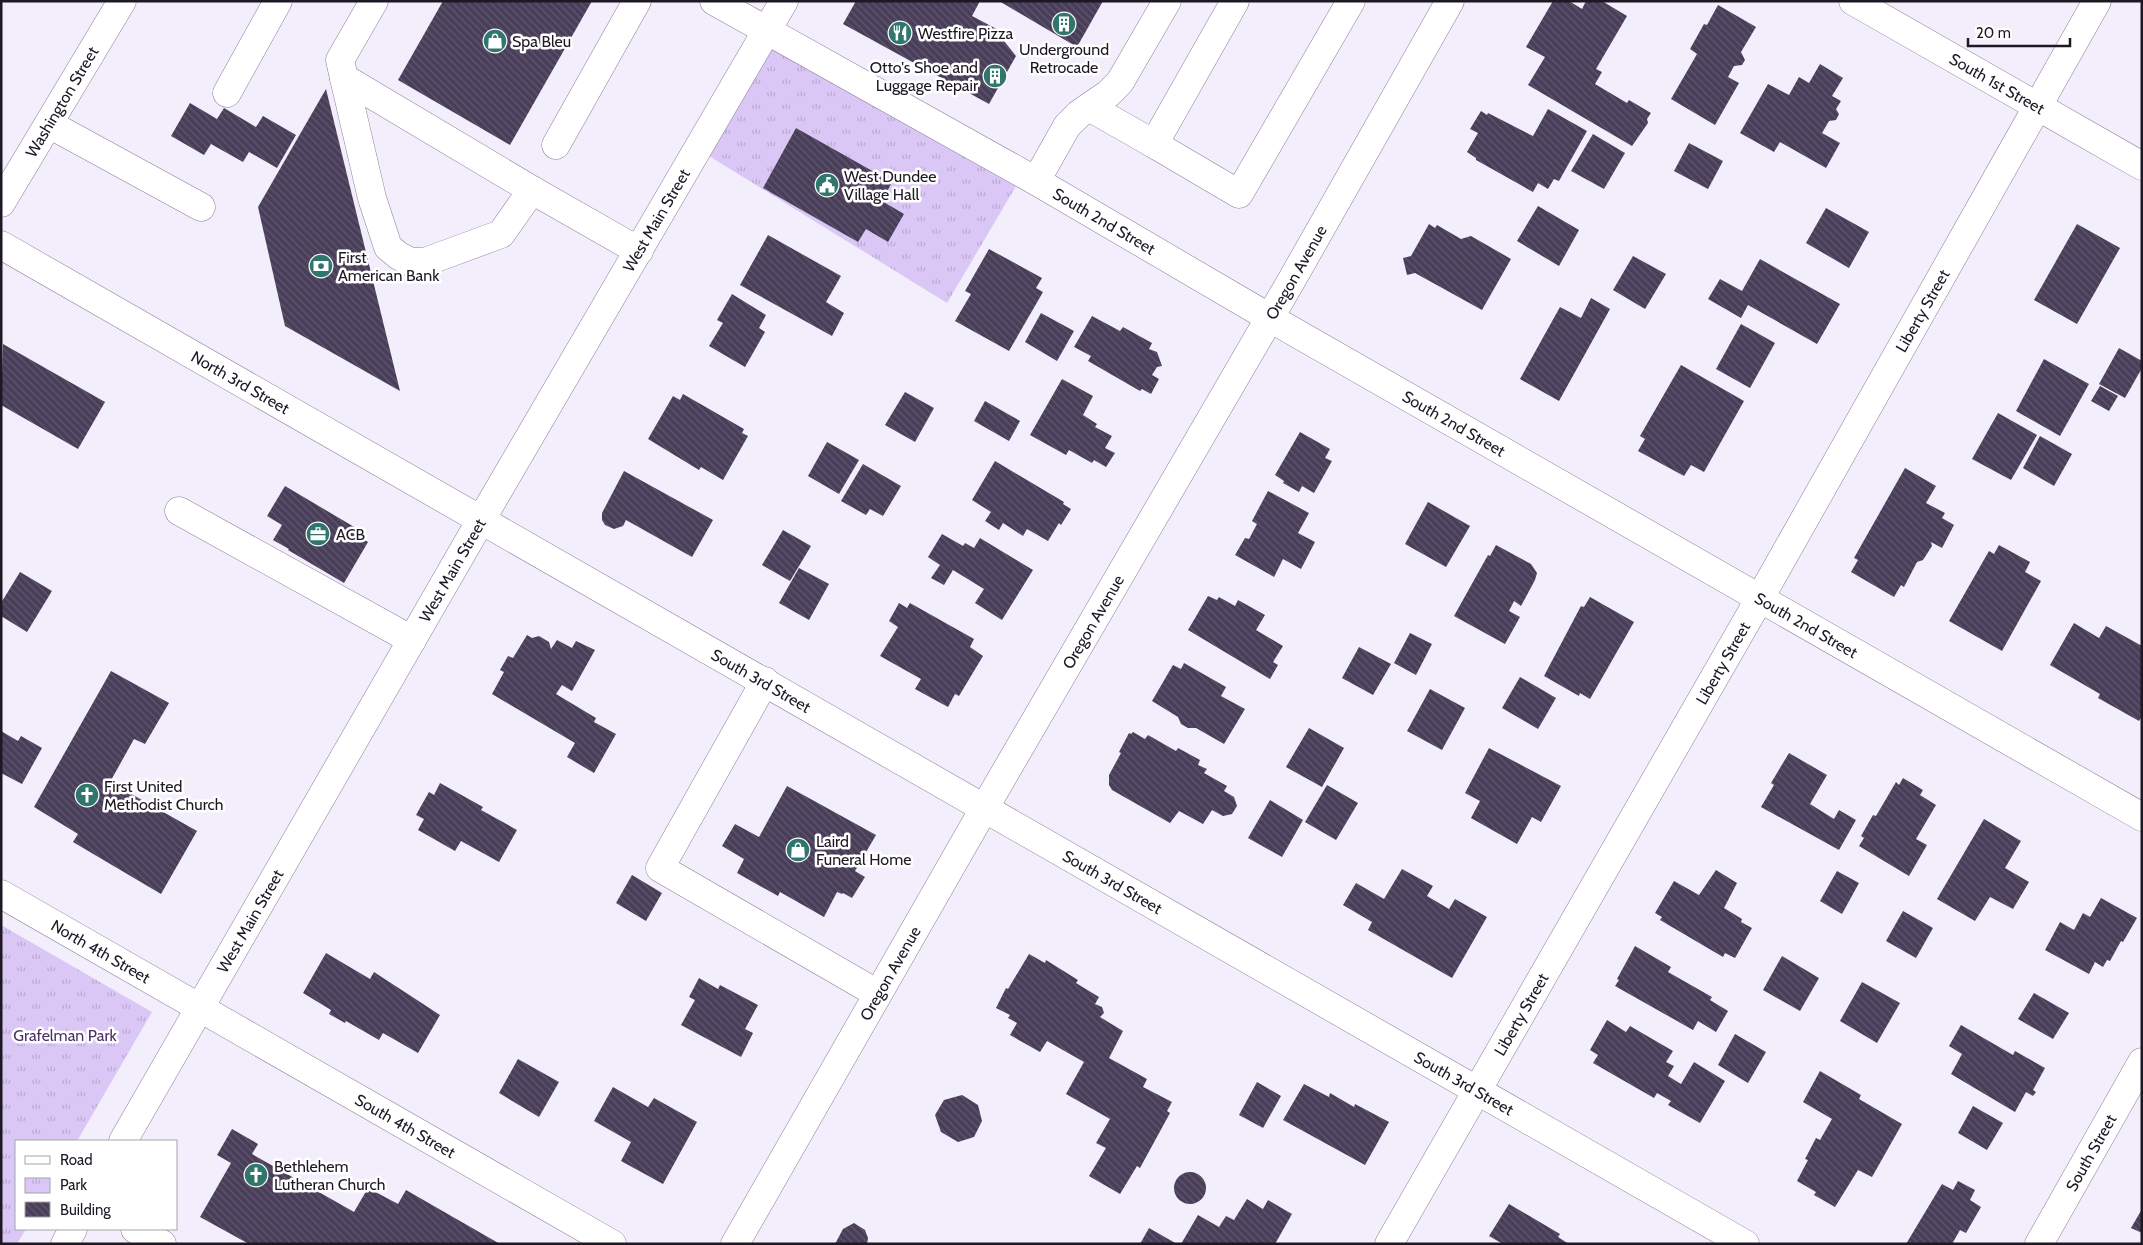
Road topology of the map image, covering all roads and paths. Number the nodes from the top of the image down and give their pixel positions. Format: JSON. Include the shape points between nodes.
{"nodes":[{"id":1,"x":122,"y":1,"type":"edge"},
{"id":2,"x":278,"y":1,"type":"edge"},
{"id":3,"x":374,"y":1,"type":"edge"},
{"id":4,"x":637,"y":1,"type":"edge"},
{"id":5,"x":714,"y":1,"type":"edge"},
{"id":6,"x":784,"y":1,"type":"edge"},
{"id":7,"x":1167,"y":1,"type":"edge"},
{"id":8,"x":1236,"y":1,"type":"edge"},
{"id":9,"x":1351,"y":1,"type":"edge"},
{"id":10,"x":1450,"y":1,"type":"edge"},
{"id":11,"x":1853,"y":1,"type":"edge"},
{"id":12,"x":2097,"y":1,"type":"edge"},
{"id":13,"x":767,"y":30,"type":"junction"},
{"id":14,"x":344,"y":78,"type":"junction"},
{"id":15,"x":227,"y":93,"type":"dead end"},
{"id":16,"x":2037,"y":106,"type":"junction"},
{"id":17,"x":1089,"y":107,"type":"junction"},
{"id":18,"x":49,"y":124,"type":"junction"},
{"id":19,"x":1154,"y":144,"type":"junction"},
{"id":20,"x":556,"y":145,"type":"dead end"},
{"id":21,"x":2142,"y":166,"type":"edge"},
{"id":22,"x":1036,"y":181,"type":"junction"},
{"id":23,"x":532,"y":190,"type":"junction"},
{"id":24,"x":1,"y":203,"type":"edge"},
{"id":25,"x":201,"y":207,"type":"dead end"},
{"id":26,"x":1,"y":245,"type":"edge"},
{"id":27,"x":639,"y":251,"type":"junction"},
{"id":28,"x":1270,"y":318,"type":"junction"},
{"id":29,"x":179,"y":511,"type":"dead end"},
{"id":30,"x":481,"y":520,"type":"junction"},
{"id":31,"x":1760,"y":598,"type":"junction"},
{"id":32,"x":412,"y":640,"type":"junction"},
{"id":33,"x":765,"y":682,"type":"junction"},
{"id":34,"x":985,"y":807,"type":"junction"},
{"id":35,"x":2142,"y":816,"type":"edge"},
{"id":36,"x":1,"y":894,"type":"edge"},
{"id":37,"x":878,"y":994,"type":"junction"},
{"id":38,"x":200,"y":1007,"type":"junction"},
{"id":39,"x":2142,"y":1062,"type":"edge"},
{"id":40,"x":1478,"y":1090,"type":"junction"},
{"id":41,"x":124,"y":1140,"type":"edge"},
{"id":42,"x":73,"y":1230,"type":"edge"},
{"id":43,"x":138,"y":1230,"type":"edge"},
{"id":44,"x":65,"y":1244,"type":"edge"},
{"id":45,"x":162,"y":1244,"type":"edge"},
{"id":46,"x":612,"y":1244,"type":"edge"},
{"id":47,"x":735,"y":1244,"type":"edge"},
{"id":48,"x":1389,"y":1244,"type":"edge"},
{"id":49,"x":1745,"y":1244,"type":"edge"},
{"id":50,"x":2039,"y":1244,"type":"edge"}],
"edges":[{"from":1,"to":18,"type":"street","name":"Washington Street"},
{"from":2,"to":15,"type":"street"},
{"from":3,"to":14,"type":"street","via":[[340,60]]},
{"from":4,"to":20,"type":"street"},
{"from":5,"to":13,"type":"street","name":"South 2nd Street"},
{"from":6,"to":13,"type":"street","name":"West Main Street"},
{"from":7,"to":17,"type":"street","via":[[1120,82]]},
{"from":8,"to":19,"type":"street"},
{"from":9,"to":19,"type":"street","via":[[1239,194]]},
{"from":10,"to":28,"type":"street","name":"Oregon Avenue"},
{"from":11,"to":16,"type":"street","name":"South 1st Street"},
{"from":12,"to":16,"type":"street","name":"Liberty Street"},
{"from":13,"to":22,"type":"street","name":"South 2nd Street"},
{"from":13,"to":27,"type":"street","name":"West Main Street"},
{"from":14,"to":23,"type":"street"},
{"from":14,"to":23,"type":"street","via":[[372,198],[388,247],[399,256],[411,262],[425,262],[501,234]]},
{"from":16,"to":21,"type":"street","name":"South 1st Street"},
{"from":16,"to":31,"type":"street","name":"Liberty Street"},
{"from":17,"to":19,"type":"street"},
{"from":17,"to":22,"type":"street","via":[[1067,126]]},
{"from":18,"to":24,"type":"street","name":"Washington Street"},
{"from":18,"to":25,"type":"street"},
{"from":22,"to":28,"type":"street","name":"South 2nd Street"},
{"from":23,"to":27,"type":"street"},
{"from":26,"to":30,"type":"street","name":"North 3rd Street"},
{"from":27,"to":30,"type":"street","name":"West Main Street"},
{"from":28,"to":31,"type":"street","name":"South 2nd Street"},
{"from":28,"to":34,"type":"street","name":"Oregon Avenue"},
{"from":29,"to":32,"type":"street"},
{"from":30,"to":32,"type":"street","name":"West Main Street"},
{"from":30,"to":33,"type":"street","name":"South 3rd Street"},
{"from":31,"to":35,"type":"street","name":"South 2nd Street"},
{"from":31,"to":40,"type":"street","name":"Liberty Street"},
{"from":32,"to":38,"type":"street","name":"West Main Street"},
{"from":33,"to":34,"type":"street","name":"South 3rd Street"},
{"from":33,"to":37,"type":"street","via":[[660,868]]},
{"from":34,"to":37,"type":"street","name":"Oregon Avenue"},
{"from":34,"to":40,"type":"street","name":"South 3rd Street"},
{"from":36,"to":38,"type":"street","name":"North 4th Street"},
{"from":37,"to":47,"type":"street","name":"Oregon Avenue"},
{"from":38,"to":41,"type":"street","name":"West Main Street"},
{"from":38,"to":46,"type":"street","name":"South 4th Street"},
{"from":39,"to":50,"type":"street","name":"South Street"},
{"from":40,"to":48,"type":"street","name":"Liberty Street"},
{"from":40,"to":49,"type":"street","name":"South 3rd Street"},
{"from":42,"to":44,"type":"street"},
{"from":43,"to":45,"type":"street"}]}
